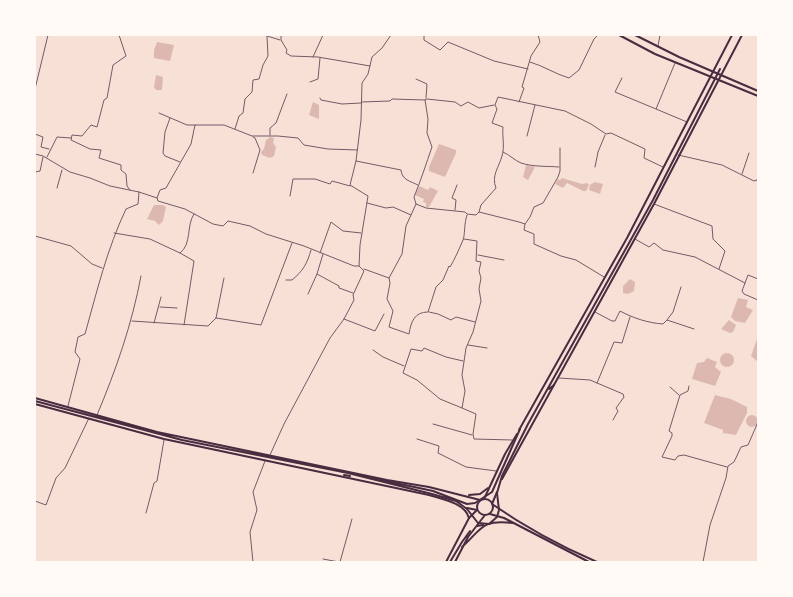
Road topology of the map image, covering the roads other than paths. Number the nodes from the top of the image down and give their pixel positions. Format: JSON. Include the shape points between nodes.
{"nodes":[{"id":1,"x":48,"y":35,"type":"edge"},
{"id":2,"x":119,"y":35,"type":"edge"},
{"id":3,"x":264,"y":35,"type":"edge"},
{"id":4,"x":281,"y":35,"type":"edge"},
{"id":5,"x":323,"y":35,"type":"edge"},
{"id":6,"x":391,"y":35,"type":"edge"},
{"id":7,"x":424,"y":35,"type":"edge"},
{"id":8,"x":538,"y":35,"type":"edge"},
{"id":9,"x":598,"y":35,"type":"edge"},
{"id":10,"x":619,"y":35,"type":"edge"},
{"id":11,"x":635,"y":35,"type":"edge"},
{"id":12,"x":660,"y":35,"type":"edge"},
{"id":13,"x":732,"y":35,"type":"edge"},
{"id":14,"x":742,"y":35,"type":"edge"},
{"id":15,"x":267,"y":36,"type":"junction"},
{"id":16,"x":280,"y":40,"type":"junction"},
{"id":17,"x":658,"y":47,"type":"junction"},
{"id":18,"x":313,"y":57,"type":"junction"},
{"id":19,"x":320,"y":58,"type":"junction"},
{"id":20,"x":530,"y":62,"type":"junction"},
{"id":21,"x":676,"y":63,"type":"junction"},
{"id":22,"x":370,"y":66,"type":"junction"},
{"id":23,"x":528,"y":69,"type":"junction"},
{"id":24,"x":720,"y":70,"type":"dead end"},
{"id":25,"x":713,"y":73,"type":"junction"},
{"id":26,"x":721,"y":76,"type":"junction"},
{"id":27,"x":711,"y":77,"type":"junction"},
{"id":28,"x":622,"y":78,"type":"dead end"},
{"id":29,"x":416,"y":79,"type":"dead end"},
{"id":30,"x":718,"y":80,"type":"junction"},
{"id":31,"x":310,"y":82,"type":"dead end"},
{"id":32,"x":35,"y":88,"type":"edge"},
{"id":33,"x":758,"y":91,"type":"edge"},
{"id":34,"x":287,"y":94,"type":"dead end"},
{"id":35,"x":758,"y":96,"type":"edge"},
{"id":36,"x":320,"y":98,"type":"dead end"},
{"id":37,"x":427,"y":98,"type":"junction"},
{"id":38,"x":425,"y":100,"type":"junction"},
{"id":39,"x":519,"y":102,"type":"junction"},
{"id":40,"x":362,"y":103,"type":"junction"},
{"id":41,"x":495,"y":105,"type":"junction"},
{"id":42,"x":535,"y":105,"type":"junction"},
{"id":43,"x":656,"y":109,"type":"junction"},
{"id":44,"x":159,"y":113,"type":"dead end"},
{"id":45,"x":170,"y":118,"type":"junction"},
{"id":46,"x":687,"y":122,"type":"junction"},
{"id":47,"x":195,"y":125,"type":"junction"},
{"id":48,"x":235,"y":129,"type":"junction"},
{"id":49,"x":35,"y":134,"type":"edge"},
{"id":50,"x":606,"y":134,"type":"junction"},
{"id":51,"x":252,"y":136,"type":"junction"},
{"id":52,"x":270,"y":136,"type":"junction"},
{"id":53,"x":527,"y":136,"type":"dead end"},
{"id":54,"x":72,"y":138,"type":"junction"},
{"id":55,"x":560,"y":148,"type":"dead end"},
{"id":56,"x":50,"y":149,"type":"junction"},
{"id":57,"x":357,"y":150,"type":"junction"},
{"id":58,"x":503,"y":152,"type":"junction"},
{"id":59,"x":749,"y":153,"type":"dead end"},
{"id":60,"x":35,"y":154,"type":"edge"},
{"id":61,"x":678,"y":155,"type":"junction"},
{"id":62,"x":43,"y":156,"type":"junction"},
{"id":63,"x":47,"y":158,"type":"junction"},
{"id":64,"x":356,"y":161,"type":"junction"},
{"id":65,"x":180,"y":162,"type":"junction"},
{"id":66,"x":560,"y":167,"type":"junction"},
{"id":67,"x":595,"y":167,"type":"dead end"},
{"id":68,"x":664,"y":167,"type":"junction"},
{"id":69,"x":63,"y":169,"type":"junction"},
{"id":70,"x":35,"y":172,"type":"edge"},
{"id":71,"x":253,"y":173,"type":"dead end"},
{"id":72,"x":742,"y":175,"type":"junction"},
{"id":73,"x":758,"y":177,"type":"edge"},
{"id":74,"x":456,"y":184,"type":"dead end"},
{"id":75,"x":350,"y":186,"type":"junction"},
{"id":76,"x":419,"y":186,"type":"junction"},
{"id":77,"x":58,"y":188,"type":"dead end"},
{"id":78,"x":130,"y":190,"type":"junction"},
{"id":79,"x":139,"y":192,"type":"junction"},
{"id":80,"x":290,"y":196,"type":"dead end"},
{"id":81,"x":157,"y":198,"type":"junction"},
{"id":82,"x":367,"y":203,"type":"junction"},
{"id":83,"x":416,"y":204,"type":"junction"},
{"id":84,"x":654,"y":204,"type":"junction"},
{"id":85,"x":455,"y":210,"type":"junction"},
{"id":86,"x":479,"y":212,"type":"junction"},
{"id":87,"x":194,"y":214,"type":"junction"},
{"id":88,"x":467,"y":214,"type":"junction"},
{"id":89,"x":411,"y":216,"type":"junction"},
{"id":90,"x":525,"y":224,"type":"junction"},
{"id":91,"x":114,"y":233,"type":"junction"},
{"id":92,"x":362,"y":234,"type":"junction"},
{"id":93,"x":35,"y":236,"type":"edge"},
{"id":94,"x":463,"y":239,"type":"junction"},
{"id":95,"x":635,"y":239,"type":"junction"},
{"id":96,"x":292,"y":242,"type":"junction"},
{"id":97,"x":312,"y":249,"type":"junction"},
{"id":98,"x":180,"y":253,"type":"junction"},
{"id":99,"x":320,"y":253,"type":"junction"},
{"id":100,"x":323,"y":254,"type":"junction"},
{"id":101,"x":477,"y":255,"type":"junction"},
{"id":102,"x":504,"y":260,"type":"dead end"},
{"id":103,"x":359,"y":266,"type":"junction"},
{"id":104,"x":103,"y":268,"type":"junction"},
{"id":105,"x":364,"y":269,"type":"junction"},
{"id":106,"x":719,"y":269,"type":"junction"},
{"id":107,"x":317,"y":274,"type":"junction"},
{"id":108,"x":141,"y":276,"type":"dead end"},
{"id":109,"x":224,"y":278,"type":"dead end"},
{"id":110,"x":389,"y":278,"type":"junction"},
{"id":111,"x":604,"y":278,"type":"junction"},
{"id":112,"x":758,"y":279,"type":"edge"},
{"id":113,"x":286,"y":280,"type":"dead end"},
{"id":114,"x":745,"y":283,"type":"junction"},
{"id":115,"x":681,"y":287,"type":"dead end"},
{"id":116,"x":354,"y":293,"type":"junction"},
{"id":117,"x":308,"y":294,"type":"dead end"},
{"id":118,"x":161,"y":297,"type":"dead end"},
{"id":119,"x":758,"y":300,"type":"edge"},
{"id":120,"x":160,"y":307,"type":"junction"},
{"id":121,"x":178,"y":308,"type":"dead end"},
{"id":122,"x":428,"y":312,"type":"junction"},
{"id":123,"x":595,"y":312,"type":"junction"},
{"id":124,"x":384,"y":314,"type":"dead end"},
{"id":125,"x":630,"y":316,"type":"junction"},
{"id":126,"x":216,"y":318,"type":"junction"},
{"id":127,"x":344,"y":319,"type":"junction"},
{"id":128,"x":667,"y":320,"type":"junction"},
{"id":129,"x":131,"y":321,"type":"junction"},
{"id":130,"x":475,"y":322,"type":"junction"},
{"id":131,"x":154,"y":324,"type":"junction"},
{"id":132,"x":184,"y":325,"type":"junction"},
{"id":133,"x":694,"y":329,"type":"dead end"},
{"id":134,"x":467,"y":345,"type":"junction"},
{"id":135,"x":487,"y":348,"type":"dead end"},
{"id":136,"x":373,"y":350,"type":"dead end"},
{"id":137,"x":464,"y":361,"type":"junction"},
{"id":138,"x":405,"y":366,"type":"junction"},
{"id":139,"x":559,"y":378,"type":"junction"},
{"id":140,"x":597,"y":383,"type":"junction"},
{"id":141,"x":554,"y":385,"type":"junction"},
{"id":142,"x":689,"y":386,"type":"dead end"},
{"id":143,"x":670,"y":387,"type":"dead end"},
{"id":144,"x":548,"y":391,"type":"junction"},
{"id":145,"x":680,"y":395,"type":"junction"},
{"id":146,"x":35,"y":401,"type":"edge"},
{"id":147,"x":67,"y":407,"type":"junction"},
{"id":148,"x":462,"y":408,"type":"junction"},
{"id":149,"x":97,"y":415,"type":"junction"},
{"id":150,"x":89,"y":418,"type":"junction"},
{"id":151,"x":613,"y":420,"type":"dead end"},
{"id":152,"x":758,"y":422,"type":"edge"},
{"id":153,"x":433,"y":424,"type":"dead end"},
{"id":154,"x":520,"y":429,"type":"junction"},
{"id":155,"x":754,"y":432,"type":"junction"},
{"id":156,"x":758,"y":433,"type":"edge"},
{"id":157,"x":473,"y":435,"type":"junction"},
{"id":158,"x":164,"y":439,"type":"junction"},
{"id":159,"x":418,"y":439,"type":"dead end"},
{"id":160,"x":513,"y":440,"type":"junction"},
{"id":161,"x":270,"y":456,"type":"junction"},
{"id":162,"x":265,"y":460,"type":"junction"},
{"id":163,"x":728,"y":467,"type":"junction"},
{"id":164,"x":497,"y":471,"type":"junction"},
{"id":165,"x":348,"y":473,"type":"junction"},
{"id":166,"x":344,"y":476,"type":"junction"},
{"id":167,"x":351,"y":476,"type":"junction"},
{"id":168,"x":492,"y":483,"type":"junction"},
{"id":169,"x":406,"y":486,"type":"junction"},
{"id":170,"x":468,"y":496,"type":"junction"},
{"id":171,"x":484,"y":499,"type":"junction"},
{"id":172,"x":481,"y":500,"type":"junction"},
{"id":173,"x":35,"y":501,"type":"edge"},
{"id":174,"x":492,"y":504,"type":"junction"},
{"id":175,"x":458,"y":506,"type":"junction"},
{"id":176,"x":477,"y":510,"type":"junction"},
{"id":177,"x":146,"y":513,"type":"dead end"},
{"id":178,"x":490,"y":514,"type":"junction"},
{"id":179,"x":485,"y":515,"type":"junction"},
{"id":180,"x":469,"y":518,"type":"junction"},
{"id":181,"x":352,"y":519,"type":"dead end"},
{"id":182,"x":514,"y":523,"type":"junction"},
{"id":183,"x":483,"y":525,"type":"junction"},
{"id":184,"x":462,"y":547,"type":"junction"},
{"id":185,"x":323,"y":559,"type":"dead end"},
{"id":186,"x":253,"y":562,"type":"edge"},
{"id":187,"x":340,"y":562,"type":"edge"},
{"id":188,"x":446,"y":562,"type":"edge"},
{"id":189,"x":450,"y":562,"type":"edge"},
{"id":190,"x":454,"y":562,"type":"edge"},
{"id":191,"x":589,"y":562,"type":"edge"},
{"id":192,"x":596,"y":562,"type":"edge"},
{"id":193,"x":703,"y":562,"type":"edge"}],
"edges":[{"from":1,"to":32,"type":"street"},
{"from":2,"to":54,"type":"street","via":[[126,56],[113,65],[107,98],[104,100],[97,126],[92,125],[82,136],[72,135]]},
{"from":3,"to":15,"type":"street"},
{"from":4,"to":16,"type":"street"},
{"from":5,"to":18,"type":"street"},
{"from":6,"to":22,"type":"street","via":[[372,57]]},
{"from":7,"to":23,"type":"street","via":[[424,40],[440,50],[448,42],[494,61]]},
{"from":8,"to":20,"type":"street","via":[[540,42]]},
{"from":9,"to":20,"type":"street","via":[[579,70],[569,78]]},
{"from":10,"to":21,"type":"main road"},
{"from":11,"to":17,"type":"main road"},
{"from":12,"to":17,"type":"street"},
{"from":13,"to":25,"type":"main road"},
{"from":14,"to":26,"type":"main road"},
{"from":15,"to":16,"type":"street"},
{"from":15,"to":48,"type":"street","via":[[268,56],[259,79],[253,80],[252,92],[245,99],[243,113],[239,116]]},
{"from":16,"to":18,"type":"street","via":[[287,50],[286,53],[291,56]]},
{"from":17,"to":25,"type":"main road"},
{"from":18,"to":19,"type":"street"},
{"from":19,"to":22,"type":"street"},
{"from":19,"to":31,"type":"street","via":[[318,79]]},
{"from":20,"to":23,"type":"street"},
{"from":21,"to":27,"type":"main road"},
{"from":21,"to":43,"type":"street"},
{"from":22,"to":40,"type":"street","via":[[362,83]]},
{"from":23,"to":39,"type":"street"},
{"from":24,"to":144,"type":"main road","via":[[653,200]]},
{"from":25,"to":26,"type":"main road"},
{"from":25,"to":27,"type":"main road"},
{"from":26,"to":30,"type":"main road"},
{"from":26,"to":33,"type":"main road"},
{"from":27,"to":30,"type":"main road"},
{"from":27,"to":46,"type":"main road"},
{"from":28,"to":43,"type":"street","via":[[615,92]]},
{"from":29,"to":37,"type":"street","via":[[427,84]]},
{"from":30,"to":35,"type":"main road"},
{"from":30,"to":61,"type":"main road"},
{"from":34,"to":52,"type":"street","via":[[276,123],[270,128]]},
{"from":36,"to":40,"type":"street","via":[[342,104]]},
{"from":37,"to":38,"type":"street"},
{"from":37,"to":41,"type":"street","via":[[455,102],[461,106],[468,102],[479,108]]},
{"from":38,"to":40,"type":"street","via":[[392,99]]},
{"from":38,"to":76,"type":"street","via":[[427,133],[432,147]]},
{"from":39,"to":41,"type":"street","via":[[499,97]]},
{"from":39,"to":42,"type":"street"},
{"from":40,"to":57,"type":"street"},
{"from":41,"to":58,"type":"street","via":[[497,109],[492,123],[503,127]]},
{"from":42,"to":50,"type":"street","via":[[565,111]]},
{"from":42,"to":53,"type":"street"},
{"from":43,"to":46,"type":"street"},
{"from":44,"to":45,"type":"street"},
{"from":45,"to":47,"type":"street","via":[[186,125]]},
{"from":45,"to":65,"type":"street","via":[[165,132],[163,153]]},
{"from":46,"to":68,"type":"main road"},
{"from":47,"to":48,"type":"street","via":[[224,125]]},
{"from":47,"to":65,"type":"street","via":[[192,142]]},
{"from":48,"to":51,"type":"street"},
{"from":49,"to":56,"type":"street","via":[[43,137],[41,146]]},
{"from":50,"to":67,"type":"street"},
{"from":50,"to":68,"type":"street","via":[[611,133],[646,149],[645,159]]},
{"from":51,"to":52,"type":"street"},
{"from":51,"to":71,"type":"street","via":[[256,138],[260,150]]},
{"from":52,"to":57,"type":"street","via":[[298,138],[304,145],[320,148]]},
{"from":54,"to":56,"type":"street","via":[[57,138]]},
{"from":54,"to":78,"type":"street","via":[[72,141],[90,149],[101,150],[99,158],[121,165]]},
{"from":55,"to":66,"type":"street"},
{"from":56,"to":63,"type":"street"},
{"from":57,"to":64,"type":"street"},
{"from":58,"to":66,"type":"street","via":[[526,164]]},
{"from":58,"to":86,"type":"street","via":[[493,182],[496,188],[481,205]]},
{"from":59,"to":72,"type":"street"},
{"from":60,"to":62,"type":"street"},
{"from":61,"to":72,"type":"street","via":[[722,165]]},
{"from":61,"to":84,"type":"main road"},
{"from":62,"to":63,"type":"street"},
{"from":62,"to":70,"type":"street","via":[[40,171]]},
{"from":63,"to":69,"type":"street"},
{"from":64,"to":75,"type":"street"},
{"from":64,"to":76,"type":"street","via":[[401,170],[404,178]]},
{"from":65,"to":81,"type":"street","via":[[167,187],[160,190]]},
{"from":66,"to":90,"type":"street","via":[[558,177],[544,201],[534,206]]},
{"from":68,"to":111,"type":"main road"},
{"from":69,"to":77,"type":"street"},
{"from":69,"to":78,"type":"street","via":[[110,186]]},
{"from":72,"to":73,"type":"street","via":[[756,181]]},
{"from":74,"to":85,"type":"street","via":[[452,198],[456,200]]},
{"from":75,"to":80,"type":"street","via":[[332,181],[330,184],[293,179]]},
{"from":75,"to":82,"type":"street","via":[[368,196]]},
{"from":76,"to":83,"type":"street","via":[[414,197]]},
{"from":78,"to":79,"type":"street"},
{"from":79,"to":81,"type":"street"},
{"from":79,"to":91,"type":"street","via":[[138,204],[126,209]]},
{"from":81,"to":87,"type":"street"},
{"from":82,"to":89,"type":"street","via":[[386,208],[393,207]]},
{"from":82,"to":92,"type":"street"},
{"from":83,"to":85,"type":"street","via":[[426,208]]},
{"from":83,"to":89,"type":"street"},
{"from":84,"to":95,"type":"main road"},
{"from":84,"to":106,"type":"street","via":[[712,226],[713,239],[725,251]]},
{"from":85,"to":88,"type":"street"},
{"from":86,"to":88,"type":"street","via":[[476,215]]},
{"from":86,"to":90,"type":"street"},
{"from":87,"to":96,"type":"street","via":[[216,225],[223,226],[228,221],[240,223]]},
{"from":87,"to":98,"type":"street","via":[[190,221],[187,242]]},
{"from":88,"to":94,"type":"street"},
{"from":89,"to":110,"type":"street","via":[[406,226],[402,254]]},
{"from":90,"to":111,"type":"street","via":[[524,230],[534,234],[534,244],[576,260]]},
{"from":91,"to":98,"type":"street","via":[[150,239]]},
{"from":91,"to":104,"type":"street"},
{"from":92,"to":99,"type":"street","via":[[349,233],[331,222]]},
{"from":92,"to":103,"type":"street"},
{"from":93,"to":104,"type":"street","via":[[71,246],[92,264]]},
{"from":94,"to":101,"type":"street","via":[[477,241]]},
{"from":94,"to":122,"type":"street","via":[[443,280],[436,287]]},
{"from":95,"to":106,"type":"street","via":[[649,247],[654,243],[663,250],[695,257]]},
{"from":95,"to":123,"type":"main road"},
{"from":96,"to":97,"type":"street"},
{"from":96,"to":126,"type":"street","via":[[261,325]]},
{"from":97,"to":99,"type":"street"},
{"from":97,"to":113,"type":"street","via":[[303,271],[292,280]]},
{"from":98,"to":132,"type":"street","via":[[194,261]]},
{"from":99,"to":100,"type":"street"},
{"from":100,"to":103,"type":"street"},
{"from":100,"to":107,"type":"street"},
{"from":101,"to":102,"type":"street"},
{"from":101,"to":130,"type":"street","via":[[476,261],[481,262],[481,301]]},
{"from":103,"to":105,"type":"street"},
{"from":104,"to":147,"type":"street","via":[[85,334],[78,337],[74,352],[80,358],[80,367]]},
{"from":105,"to":110,"type":"street"},
{"from":105,"to":116,"type":"street"},
{"from":106,"to":114,"type":"street"},
{"from":107,"to":116,"type":"street","via":[[329,279],[339,288]]},
{"from":107,"to":117,"type":"street"},
{"from":108,"to":129,"type":"street"},
{"from":109,"to":126,"type":"street"},
{"from":110,"to":122,"type":"street","via":[[387,299],[393,311],[389,327],[408,334],[415,316],[421,312]]},
{"from":111,"to":154,"type":"main road"},
{"from":112,"to":114,"type":"street","via":[[748,275]]},
{"from":114,"to":119,"type":"street","via":[[742,291],[744,294]]},
{"from":115,"to":128,"type":"street","via":[[673,312]]},
{"from":116,"to":127,"type":"street","via":[[354,300]]},
{"from":118,"to":120,"type":"street"},
{"from":120,"to":121,"type":"street"},
{"from":120,"to":131,"type":"street"},
{"from":122,"to":130,"type":"street","via":[[451,320],[456,317]]},
{"from":123,"to":125,"type":"street","via":[[612,321],[615,321],[620,311]]},
{"from":123,"to":139,"type":"main road"},
{"from":124,"to":127,"type":"street","via":[[375,331]]},
{"from":125,"to":128,"type":"street","via":[[653,324],[663,324]]},
{"from":125,"to":140,"type":"street","via":[[622,343],[614,342]]},
{"from":126,"to":132,"type":"street","via":[[207,326]]},
{"from":127,"to":161,"type":"street","via":[[330,338],[284,424]]},
{"from":128,"to":133,"type":"street"},
{"from":129,"to":131,"type":"street"},
{"from":129,"to":149,"type":"street"},
{"from":130,"to":134,"type":"street"},
{"from":131,"to":132,"type":"street"},
{"from":134,"to":135,"type":"street"},
{"from":134,"to":137,"type":"street"},
{"from":136,"to":138,"type":"street"},
{"from":137,"to":138,"type":"street","via":[[424,348],[422,351],[411,349]]},
{"from":137,"to":148,"type":"street","via":[[462,380],[465,391]]},
{"from":138,"to":148,"type":"street","via":[[403,373],[417,380],[440,399]]},
{"from":139,"to":140,"type":"street","via":[[590,380]]},
{"from":139,"to":141,"type":"main road"},
{"from":140,"to":151,"type":"street","via":[[624,395],[616,408],[618,411]]},
{"from":141,"to":144,"type":"main road"},
{"from":141,"to":174,"type":"main road","via":[[505,473]]},
{"from":142,"to":145,"type":"street","via":[[688,391]]},
{"from":143,"to":145,"type":"street"},
{"from":144,"to":183,"type":"main road","via":[[502,476],[497,493],[497,517],[489,524]]},
{"from":145,"to":163,"type":"street","via":[[669,431],[672,436],[662,457],[676,460],[678,456],[684,455]]},
{"from":146,"to":147,"type":"main road"},
{"from":146,"to":150,"type":"main road"},
{"from":146,"to":165,"type":"main road","via":[[182,440]]},
{"from":147,"to":149,"type":"main road"},
{"from":148,"to":157,"type":"street","via":[[476,414]]},
{"from":149,"to":161,"type":"main road","via":[[157,432]]},
{"from":150,"to":158,"type":"main road"},
{"from":150,"to":173,"type":"street","via":[[65,468],[56,478],[46,505]]},
{"from":152,"to":155,"type":"street"},
{"from":153,"to":157,"type":"street"},
{"from":154,"to":160,"type":"main road"},
{"from":154,"to":169,"type":"main road","via":[[492,492],[476,503],[467,504]]},
{"from":155,"to":156,"type":"street"},
{"from":155,"to":163,"type":"street","via":[[748,445],[741,447],[734,462]]},
{"from":157,"to":160,"type":"street","via":[[476,440]]},
{"from":158,"to":162,"type":"main road"},
{"from":158,"to":177,"type":"street","via":[[157,480]]},
{"from":159,"to":164,"type":"street","via":[[439,446],[438,453],[466,467]]},
{"from":160,"to":164,"type":"main road"},
{"from":161,"to":170,"type":"main road"},
{"from":162,"to":166,"type":"main road"},
{"from":162,"to":186,"type":"street","via":[[254,492],[257,510],[250,532]]},
{"from":163,"to":193,"type":"street","via":[[710,526]]},
{"from":164,"to":168,"type":"main road"},
{"from":165,"to":167,"type":"main road"},
{"from":165,"to":169,"type":"main road"},
{"from":166,"to":167,"type":"main road"},
{"from":166,"to":175,"type":"main road","via":[[429,494]]},
{"from":167,"to":169,"type":"main road"},
{"from":168,"to":170,"type":"main road","via":[[484,492]]},
{"from":168,"to":171,"type":"main road"},
{"from":169,"to":183,"type":"main road","via":[[461,504]]},
{"from":170,"to":172,"type":"main road"},
{"from":171,"to":172,"type":"main road"},
{"from":171,"to":174,"type":"main road"},
{"from":172,"to":176,"type":"main road","via":[[477,504]]},
{"from":174,"to":178,"type":"main road"},
{"from":174,"to":192,"type":"main road","via":[[523,525]]},
{"from":175,"to":176,"type":"main road"},
{"from":175,"to":180,"type":"main road"},
{"from":176,"to":179,"type":"main road"},
{"from":176,"to":180,"type":"main road"},
{"from":178,"to":179,"type":"main road"},
{"from":178,"to":182,"type":"main road"},
{"from":179,"to":184,"type":"main road"},
{"from":180,"to":188,"type":"main road"},
{"from":181,"to":187,"type":"street"},
{"from":182,"to":184,"type":"main road","via":[[497,522],[483,527]]},
{"from":182,"to":191,"type":"main road"},
{"from":183,"to":189,"type":"main road","via":[[479,524],[470,532]]},
{"from":184,"to":190,"type":"main road"},
{"from":185,"to":187,"type":"street"}]}
